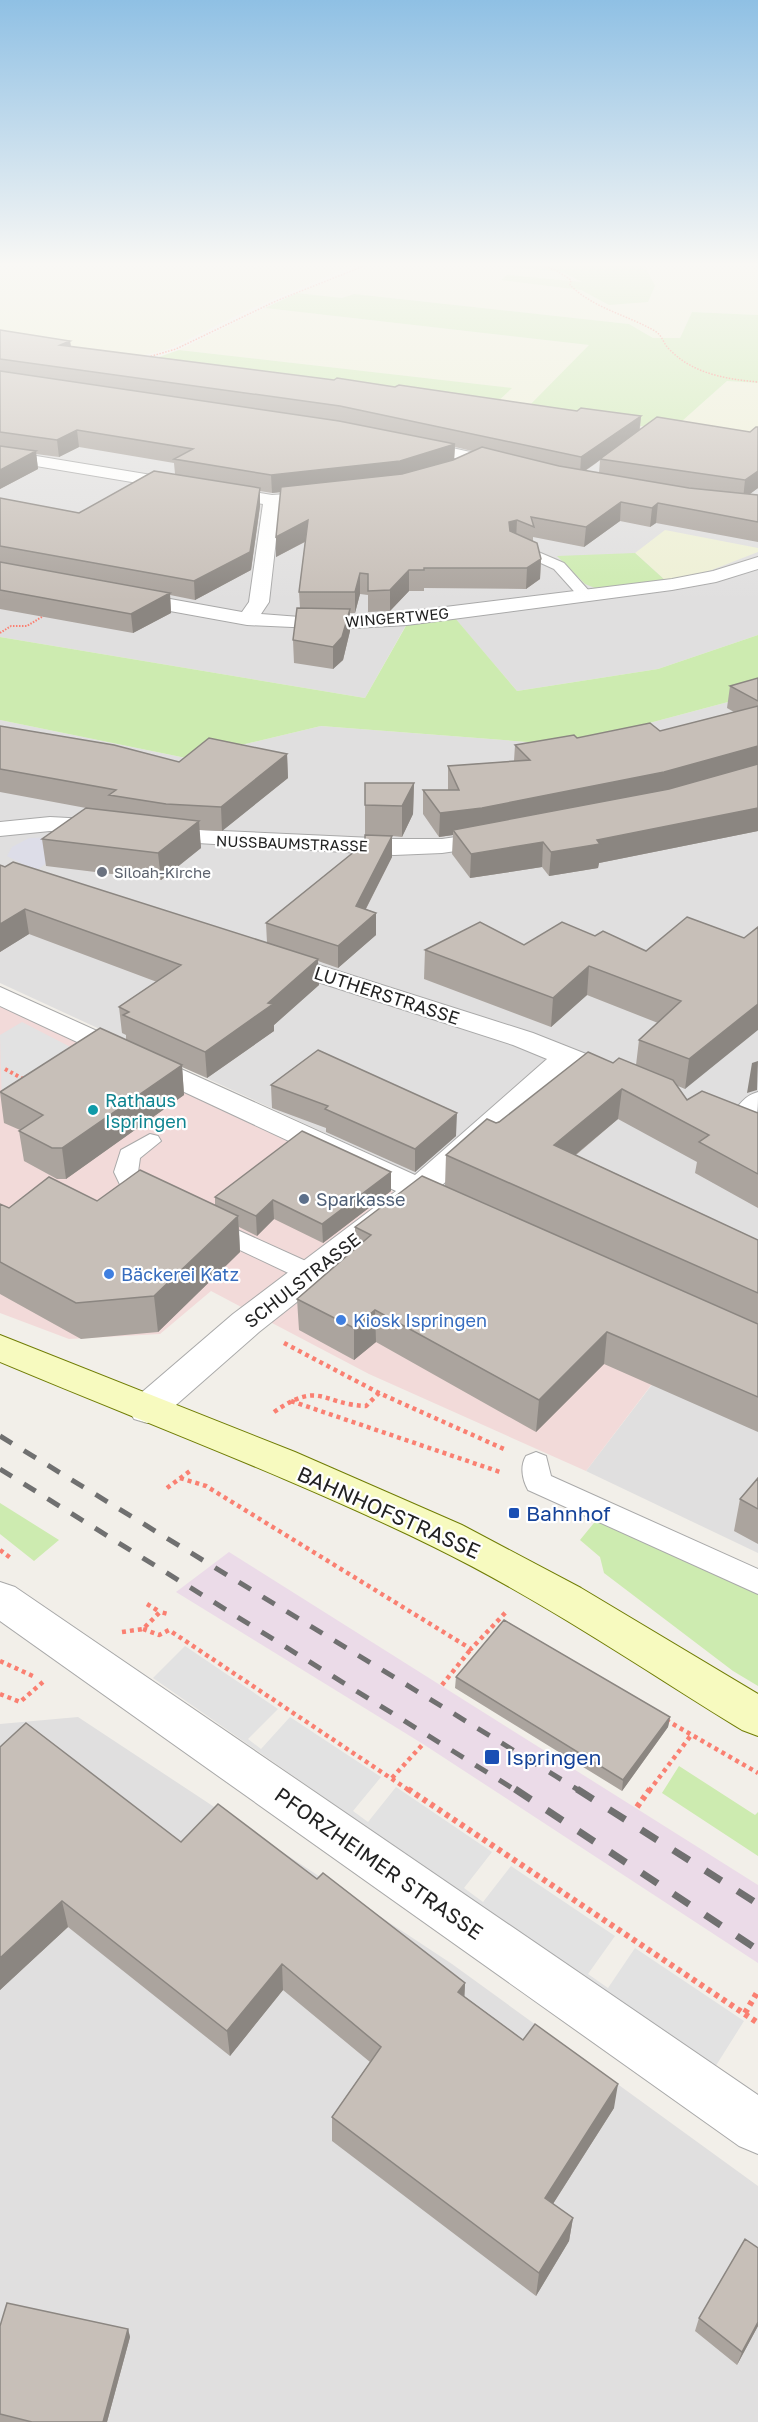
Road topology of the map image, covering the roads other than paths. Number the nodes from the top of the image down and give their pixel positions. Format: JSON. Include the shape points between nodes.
{"nodes":[{"id":1,"x":398,"y":442,"type":"edge"},
{"id":2,"x":0,"y":455,"type":"edge"},
{"id":3,"x":479,"y":458,"type":"junction"},
{"id":4,"x":457,"y":468,"type":"edge"},
{"id":5,"x":524,"y":470,"type":"edge"},
{"id":6,"x":337,"y":494,"type":"edge"},
{"id":7,"x":272,"y":500,"type":"junction"},
{"id":8,"x":515,"y":546,"type":"edge"},
{"id":9,"x":758,"y":563,"type":"edge"},
{"id":10,"x":109,"y":594,"type":"edge"},
{"id":11,"x":585,"y":595,"type":"junction"},
{"id":12,"x":247,"y":619,"type":"junction"},
{"id":13,"x":1,"y":830,"type":"edge"},
{"id":14,"x":516,"y":834,"type":"edge"},
{"id":15,"x":254,"y":952,"type":"edge"},
{"id":16,"x":0,"y":994,"type":"edge"},
{"id":17,"x":567,"y":1058,"type":"junction"},
{"id":18,"x":643,"y":1087,"type":"edge"},
{"id":19,"x":150,"y":1141,"type":"dead end"},
{"id":20,"x":419,"y":1189,"type":"junction"},
{"id":21,"x":482,"y":1218,"type":"edge"},
{"id":22,"x":310,"y":1273,"type":"junction"},
{"id":23,"x":0,"y":1348,"type":"edge"},
{"id":24,"x":147,"y":1409,"type":"junction"},
{"id":25,"x":536,"y":1463,"type":"road end"},
{"id":26,"x":8,"y":1580,"type":"edge"},
{"id":27,"x":758,"y":1582,"type":"edge"},
{"id":28,"x":758,"y":1717,"type":"edge"},
{"id":29,"x":758,"y":2127,"type":"edge"}],
"edges":[{"from":1,"to":3,"type":"street"},
{"from":2,"to":7,"type":"street"},
{"from":3,"to":4,"type":"street"},
{"from":3,"to":5,"type":"street"},
{"from":6,"to":7,"type":"street"},
{"from":7,"to":12,"type":"street","via":[[259,602]]},
{"from":8,"to":11,"type":"lane","via":[[559,566]]},
{"from":9,"to":11,"type":"street","name":"WINGERTWEG","via":[[700,580]]},
{"from":10,"to":12,"type":"street","name":"WINGERTWEG"},
{"from":11,"to":12,"type":"street","name":"WINGERTWEG","via":[[422,617],[336,623]]},
{"from":13,"to":14,"type":"street","name":"NUSSBAUMSTRASSE","via":[[50,824],[168,837],[394,847],[442,846]]},
{"from":15,"to":17,"type":"street","name":"LUTHERSTRASSE","via":[[523,1039]]},
{"from":16,"to":20,"type":"street"},
{"from":17,"to":18,"type":"street","name":"LUTHERSTRASSE"},
{"from":17,"to":20,"type":"street","name":"SCHULSTRASSE"},
{"from":19,"to":22,"type":"lane","via":[[129,1155],[126,1172],[132,1188]]},
{"from":20,"to":21,"type":"street"},
{"from":20,"to":22,"type":"street","name":"SCHULSTRASSE"},
{"from":22,"to":24,"type":"street","name":"SCHULSTRASSE"},
{"from":23,"to":24,"type":"main road","name":"BAHNHOFSTRASSE"},
{"from":24,"to":28,"type":"main road","name":"BAHNHOFSTRASSE","via":[[449,1537],[534,1580]]},
{"from":25,"to":27,"type":"lane","via":[[538,1482]]},
{"from":26,"to":29,"type":"street","name":"PFORZHEIMER STRASSE"}]}
